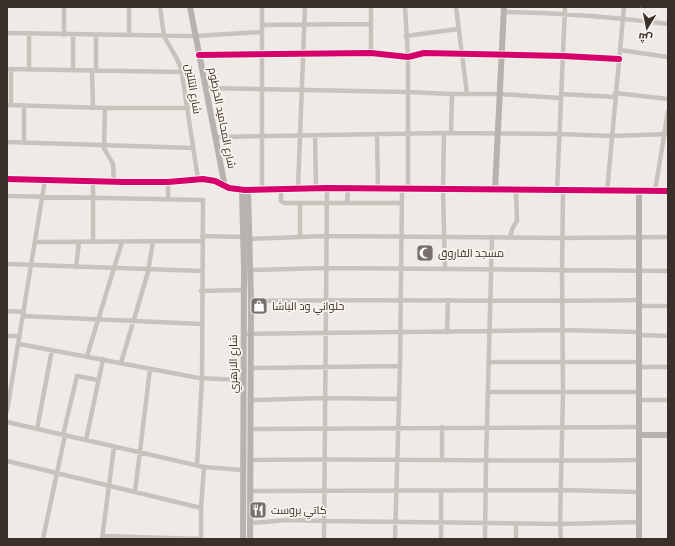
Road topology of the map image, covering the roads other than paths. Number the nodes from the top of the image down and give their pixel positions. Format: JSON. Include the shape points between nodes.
{"nodes":[{"id":1,"x":64,"y":7,"type":"edge"},
{"id":2,"x":129,"y":7,"type":"edge"},
{"id":3,"x":160,"y":7,"type":"edge"},
{"id":4,"x":190,"y":7,"type":"edge"},
{"id":5,"x":262,"y":7,"type":"edge"},
{"id":6,"x":305,"y":7,"type":"edge"},
{"id":7,"x":371,"y":7,"type":"edge"},
{"id":8,"x":405,"y":7,"type":"edge"},
{"id":9,"x":456,"y":7,"type":"edge"},
{"id":10,"x":565,"y":7,"type":"edge"},
{"id":11,"x":624,"y":7,"type":"edge"},
{"id":12,"x":504,"y":10,"type":"edge"},
{"id":13,"x":564,"y":14,"type":"junction"},
{"id":14,"x":623,"y":18,"type":"junction"},
{"id":15,"x":371,"y":24,"type":"junction"},
{"id":16,"x":668,"y":24,"type":"edge"},
{"id":17,"x":262,"y":25,"type":"junction"},
{"id":18,"x":305,"y":25,"type":"junction"},
{"id":19,"x":458,"y":29,"type":"junction"},
{"id":20,"x":262,"y":32,"type":"junction"},
{"id":21,"x":7,"y":33,"type":"edge"},
{"id":22,"x":29,"y":34,"type":"junction"},
{"id":23,"x":64,"y":35,"type":"junction"},
{"id":24,"x":72,"y":35,"type":"junction"},
{"id":25,"x":96,"y":35,"type":"junction"},
{"id":26,"x":129,"y":35,"type":"junction"},
{"id":27,"x":164,"y":36,"type":"junction"},
{"id":28,"x":195,"y":36,"type":"junction"},
{"id":29,"x":406,"y":36,"type":"junction"},
{"id":30,"x":620,"y":50,"type":"junction"},
{"id":31,"x":371,"y":53,"type":"junction"},
{"id":32,"x":262,"y":54,"type":"junction"},
{"id":33,"x":303,"y":54,"type":"junction"},
{"id":34,"x":199,"y":55,"type":"junction"},
{"id":35,"x":463,"y":55,"type":"junction"},
{"id":36,"x":502,"y":55,"type":"junction"},
{"id":37,"x":563,"y":56,"type":"junction"},
{"id":38,"x":408,"y":57,"type":"junction"},
{"id":39,"x":668,"y":57,"type":"edge"},
{"id":40,"x":619,"y":59,"type":"junction"},
{"id":41,"x":9,"y":69,"type":"edge"},
{"id":42,"x":29,"y":69,"type":"junction"},
{"id":43,"x":72,"y":70,"type":"junction"},
{"id":44,"x":94,"y":71,"type":"junction"},
{"id":45,"x":182,"y":72,"type":"junction"},
{"id":46,"x":205,"y":88,"type":"junction"},
{"id":47,"x":262,"y":89,"type":"junction"},
{"id":48,"x":301,"y":89,"type":"junction"},
{"id":49,"x":408,"y":92,"type":"junction"},
{"id":50,"x":452,"y":94,"type":"junction"},
{"id":51,"x":467,"y":94,"type":"junction"},
{"id":52,"x":500,"y":94,"type":"junction"},
{"id":53,"x":615,"y":95,"type":"junction"},
{"id":54,"x":561,"y":96,"type":"junction"},
{"id":55,"x":668,"y":99,"type":"edge"},
{"id":56,"x":9,"y":105,"type":"edge"},
{"id":57,"x":24,"y":105,"type":"junction"},
{"id":58,"x":93,"y":108,"type":"junction"},
{"id":59,"x":105,"y":108,"type":"junction"},
{"id":60,"x":188,"y":108,"type":"junction"},
{"id":61,"x":668,"y":111,"type":"edge"},
{"id":62,"x":444,"y":133,"type":"junction"},
{"id":63,"x":452,"y":133,"type":"junction"},
{"id":64,"x":498,"y":133,"type":"junction"},
{"id":65,"x":408,"y":134,"type":"junction"},
{"id":66,"x":558,"y":134,"type":"junction"},
{"id":67,"x":666,"y":134,"type":"edge"},
{"id":68,"x":315,"y":135,"type":"junction"},
{"id":69,"x":376,"y":135,"type":"junction"},
{"id":70,"x":262,"y":136,"type":"junction"},
{"id":71,"x":299,"y":136,"type":"junction"},
{"id":72,"x":612,"y":136,"type":"junction"},
{"id":73,"x":215,"y":137,"type":"junction"},
{"id":74,"x":7,"y":142,"type":"edge"},
{"id":75,"x":24,"y":143,"type":"junction"},
{"id":76,"x":104,"y":146,"type":"junction"},
{"id":77,"x":193,"y":148,"type":"junction"},
{"id":78,"x":7,"y":179,"type":"edge"},
{"id":79,"x":198,"y":179,"type":"junction"},
{"id":80,"x":45,"y":180,"type":"junction"},
{"id":81,"x":93,"y":181,"type":"junction"},
{"id":82,"x":114,"y":182,"type":"junction"},
{"id":83,"x":168,"y":182,"type":"junction"},
{"id":84,"x":225,"y":187,"type":"junction"},
{"id":85,"x":298,"y":188,"type":"junction"},
{"id":86,"x":316,"y":188,"type":"junction"},
{"id":87,"x":327,"y":188,"type":"junction"},
{"id":88,"x":348,"y":188,"type":"junction"},
{"id":89,"x":262,"y":189,"type":"junction"},
{"id":90,"x":281,"y":189,"type":"junction"},
{"id":91,"x":378,"y":189,"type":"junction"},
{"id":92,"x":405,"y":189,"type":"junction"},
{"id":93,"x":245,"y":190,"type":"junction"},
{"id":94,"x":443,"y":190,"type":"junction"},
{"id":95,"x":495,"y":190,"type":"junction"},
{"id":96,"x":516,"y":191,"type":"junction"},
{"id":97,"x":560,"y":191,"type":"junction"},
{"id":98,"x":655,"y":191,"type":"junction"},
{"id":99,"x":668,"y":191,"type":"edge"},
{"id":100,"x":606,"y":192,"type":"junction"},
{"id":101,"x":639,"y":192,"type":"junction"},
{"id":102,"x":7,"y":197,"type":"edge"},
{"id":103,"x":43,"y":197,"type":"junction"},
{"id":104,"x":93,"y":198,"type":"junction"},
{"id":105,"x":168,"y":199,"type":"junction"},
{"id":106,"x":402,"y":202,"type":"junction"},
{"id":107,"x":300,"y":203,"type":"junction"},
{"id":108,"x":327,"y":203,"type":"junction"},
{"id":109,"x":347,"y":203,"type":"junction"},
{"id":110,"x":326,"y":236,"type":"junction"},
{"id":111,"x":300,"y":237,"type":"junction"},
{"id":112,"x":402,"y":237,"type":"junction"},
{"id":113,"x":445,"y":237,"type":"junction"},
{"id":114,"x":492,"y":237,"type":"junction"},
{"id":115,"x":510,"y":237,"type":"junction"},
{"id":116,"x":202,"y":238,"type":"junction"},
{"id":117,"x":247,"y":238,"type":"junction"},
{"id":118,"x":562,"y":238,"type":"junction"},
{"id":119,"x":639,"y":238,"type":"junction"},
{"id":120,"x":668,"y":238,"type":"edge"},
{"id":121,"x":154,"y":241,"type":"junction"},
{"id":122,"x":36,"y":242,"type":"junction"},
{"id":123,"x":79,"y":242,"type":"junction"},
{"id":124,"x":93,"y":242,"type":"junction"},
{"id":125,"x":122,"y":242,"type":"junction"},
{"id":126,"x":7,"y":264,"type":"edge"},
{"id":127,"x":32,"y":265,"type":"junction"},
{"id":128,"x":76,"y":266,"type":"junction"},
{"id":129,"x":114,"y":268,"type":"junction"},
{"id":130,"x":326,"y":268,"type":"junction"},
{"id":131,"x":148,"y":269,"type":"junction"},
{"id":132,"x":401,"y":269,"type":"junction"},
{"id":133,"x":445,"y":269,"type":"junction"},
{"id":134,"x":250,"y":270,"type":"junction"},
{"id":135,"x":491,"y":270,"type":"junction"},
{"id":136,"x":202,"y":271,"type":"junction"},
{"id":137,"x":562,"y":271,"type":"junction"},
{"id":138,"x":639,"y":271,"type":"junction"},
{"id":139,"x":668,"y":271,"type":"edge"},
{"id":140,"x":244,"y":290,"type":"junction"},
{"id":141,"x":202,"y":291,"type":"junction"},
{"id":142,"x":326,"y":300,"type":"junction"},
{"id":143,"x":401,"y":300,"type":"junction"},
{"id":144,"x":448,"y":300,"type":"junction"},
{"id":145,"x":490,"y":300,"type":"junction"},
{"id":146,"x":250,"y":301,"type":"junction"},
{"id":147,"x":562,"y":301,"type":"junction"},
{"id":148,"x":639,"y":303,"type":"junction"},
{"id":149,"x":668,"y":306,"type":"edge"},
{"id":150,"x":7,"y":311,"type":"edge"},
{"id":151,"x":24,"y":314,"type":"junction"},
{"id":152,"x":98,"y":319,"type":"junction"},
{"id":153,"x":133,"y":321,"type":"junction"},
{"id":154,"x":202,"y":324,"type":"junction"},
{"id":155,"x":563,"y":330,"type":"junction"},
{"id":156,"x":326,"y":332,"type":"junction"},
{"id":157,"x":400,"y":332,"type":"junction"},
{"id":158,"x":447,"y":332,"type":"junction"},
{"id":159,"x":490,"y":332,"type":"junction"},
{"id":160,"x":244,"y":334,"type":"junction"},
{"id":161,"x":251,"y":334,"type":"junction"},
{"id":162,"x":639,"y":334,"type":"junction"},
{"id":163,"x":7,"y":336,"type":"edge"},
{"id":164,"x":20,"y":336,"type":"junction"},
{"id":165,"x":668,"y":336,"type":"edge"},
{"id":166,"x":19,"y":344,"type":"junction"},
{"id":167,"x":52,"y":350,"type":"junction"},
{"id":168,"x":87,"y":356,"type":"junction"},
{"id":169,"x":103,"y":360,"type":"junction"},
{"id":170,"x":563,"y":361,"type":"junction"},
{"id":171,"x":489,"y":362,"type":"junction"},
{"id":172,"x":121,"y":363,"type":"junction"},
{"id":173,"x":639,"y":364,"type":"junction"},
{"id":174,"x":325,"y":366,"type":"junction"},
{"id":175,"x":400,"y":366,"type":"junction"},
{"id":176,"x":668,"y":367,"type":"edge"},
{"id":177,"x":251,"y":368,"type":"junction"},
{"id":178,"x":150,"y":369,"type":"junction"},
{"id":179,"x":202,"y":379,"type":"junction"},
{"id":180,"x":98,"y":380,"type":"junction"},
{"id":181,"x":243,"y":380,"type":"junction"},
{"id":182,"x":488,"y":392,"type":"junction"},
{"id":183,"x":639,"y":392,"type":"junction"},
{"id":184,"x":563,"y":393,"type":"junction"},
{"id":185,"x":325,"y":398,"type":"junction"},
{"id":186,"x":399,"y":399,"type":"junction"},
{"id":187,"x":250,"y":400,"type":"junction"},
{"id":188,"x":639,"y":400,"type":"junction"},
{"id":189,"x":668,"y":400,"type":"edge"},
{"id":190,"x":7,"y":411,"type":"edge"},
{"id":191,"x":7,"y":422,"type":"edge"},
{"id":192,"x":442,"y":427,"type":"junction"},
{"id":193,"x":487,"y":427,"type":"junction"},
{"id":194,"x":639,"y":427,"type":"junction"},
{"id":195,"x":398,"y":428,"type":"junction"},
{"id":196,"x":562,"y":428,"type":"junction"},
{"id":197,"x":37,"y":429,"type":"junction"},
{"id":198,"x":250,"y":429,"type":"junction"},
{"id":199,"x":325,"y":430,"type":"junction"},
{"id":200,"x":64,"y":435,"type":"junction"},
{"id":201,"x":639,"y":435,"type":"junction"},
{"id":202,"x":668,"y":436,"type":"edge"},
{"id":203,"x":86,"y":440,"type":"junction"},
{"id":204,"x":114,"y":447,"type":"junction"},
{"id":205,"x":139,"y":452,"type":"junction"},
{"id":206,"x":324,"y":459,"type":"junction"},
{"id":207,"x":398,"y":459,"type":"junction"},
{"id":208,"x":250,"y":460,"type":"junction"},
{"id":209,"x":442,"y":460,"type":"junction"},
{"id":210,"x":639,"y":460,"type":"junction"},
{"id":211,"x":7,"y":461,"type":"edge"},
{"id":212,"x":486,"y":461,"type":"junction"},
{"id":213,"x":561,"y":461,"type":"junction"},
{"id":214,"x":197,"y":466,"type":"junction"},
{"id":215,"x":204,"y":467,"type":"junction"},
{"id":216,"x":243,"y":470,"type":"junction"},
{"id":217,"x":57,"y":473,"type":"junction"},
{"id":218,"x":108,"y":485,"type":"junction"},
{"id":219,"x":561,"y":490,"type":"junction"},
{"id":220,"x":250,"y":491,"type":"junction"},
{"id":221,"x":324,"y":491,"type":"junction"},
{"id":222,"x":397,"y":491,"type":"junction"},
{"id":223,"x":441,"y":491,"type":"junction"},
{"id":224,"x":485,"y":491,"type":"junction"},
{"id":225,"x":135,"y":492,"type":"junction"},
{"id":226,"x":639,"y":492,"type":"junction"},
{"id":227,"x":201,"y":508,"type":"junction"},
{"id":228,"x":324,"y":521,"type":"junction"},
{"id":229,"x":396,"y":522,"type":"junction"},
{"id":230,"x":441,"y":522,"type":"junction"},
{"id":231,"x":485,"y":522,"type":"junction"},
{"id":232,"x":639,"y":522,"type":"junction"},
{"id":233,"x":250,"y":523,"type":"junction"},
{"id":234,"x":516,"y":523,"type":"junction"},
{"id":235,"x":560,"y":524,"type":"junction"},
{"id":236,"x":102,"y":538,"type":"edge"},
{"id":237,"x":43,"y":539,"type":"edge"},
{"id":238,"x":201,"y":539,"type":"edge"},
{"id":239,"x":243,"y":539,"type":"edge"},
{"id":240,"x":250,"y":539,"type":"edge"},
{"id":241,"x":324,"y":539,"type":"edge"},
{"id":242,"x":395,"y":539,"type":"edge"},
{"id":243,"x":441,"y":539,"type":"edge"},
{"id":244,"x":485,"y":539,"type":"edge"},
{"id":245,"x":516,"y":539,"type":"edge"},
{"id":246,"x":562,"y":539,"type":"edge"},
{"id":247,"x":639,"y":539,"type":"edge"}],
"edges":[{"from":1,"to":23,"type":"street"},
{"from":2,"to":26,"type":"street"},
{"from":3,"to":27,"type":"street","name":"شارع التلتين"},
{"from":4,"to":28,"type":"street","name":"شارع المحاميد الخرطوم"},
{"from":5,"to":17,"type":"street"},
{"from":6,"to":18,"type":"street"},
{"from":7,"to":15,"type":"street"},
{"from":8,"to":29,"type":"street"},
{"from":9,"to":19,"type":"street"},
{"from":10,"to":13,"type":"street"},
{"from":11,"to":14,"type":"street"},
{"from":12,"to":13,"type":"street"},
{"from":12,"to":36,"type":"street"},
{"from":13,"to":14,"type":"street"},
{"from":13,"to":37,"type":"street"},
{"from":14,"to":16,"type":"street"},
{"from":14,"to":30,"type":"street"},
{"from":15,"to":18,"type":"street"},
{"from":15,"to":31,"type":"street"},
{"from":17,"to":18,"type":"street"},
{"from":17,"to":20,"type":"street"},
{"from":18,"to":33,"type":"street"},
{"from":19,"to":29,"type":"street"},
{"from":19,"to":35,"type":"street"},
{"from":20,"to":28,"type":"street"},
{"from":20,"to":32,"type":"street"},
{"from":21,"to":22,"type":"street"},
{"from":22,"to":23,"type":"street"},
{"from":22,"to":42,"type":"street"},
{"from":23,"to":24,"type":"street"},
{"from":24,"to":25,"type":"street"},
{"from":24,"to":43,"type":"street"},
{"from":25,"to":26,"type":"street"},
{"from":25,"to":44,"type":"street"},
{"from":26,"to":27,"type":"street"},
{"from":27,"to":28,"type":"street"},
{"from":27,"to":45,"type":"street","name":"شارع التلتين"},
{"from":28,"to":34,"type":"street","name":"شارع المحاميد الخرطوم"},
{"from":29,"to":38,"type":"street"},
{"from":30,"to":39,"type":"street"},
{"from":30,"to":40,"type":"street"},
{"from":31,"to":33,"type":"street"},
{"from":31,"to":38,"type":"street"},
{"from":32,"to":33,"type":"street"},
{"from":32,"to":34,"type":"street"},
{"from":32,"to":47,"type":"street"},
{"from":33,"to":48,"type":"street"},
{"from":34,"to":46,"type":"street","name":"شارع المحاميد الخرطوم"},
{"from":35,"to":36,"type":"street"},
{"from":35,"to":38,"type":"street","via":[[424,53]]},
{"from":35,"to":51,"type":"street"},
{"from":36,"to":37,"type":"street"},
{"from":36,"to":52,"type":"street"},
{"from":37,"to":40,"type":"street"},
{"from":37,"to":54,"type":"street"},
{"from":38,"to":49,"type":"street"},
{"from":40,"to":53,"type":"street"},
{"from":41,"to":42,"type":"street"},
{"from":41,"to":56,"type":"street"},
{"from":42,"to":43,"type":"street"},
{"from":43,"to":44,"type":"street"},
{"from":44,"to":45,"type":"street"},
{"from":44,"to":58,"type":"street"},
{"from":45,"to":60,"type":"street","name":"شارع التلتين"},
{"from":46,"to":47,"type":"street"},
{"from":46,"to":73,"type":"street","name":"شارع المحاميد الخرطوم"},
{"from":47,"to":48,"type":"street"},
{"from":47,"to":70,"type":"street"},
{"from":48,"to":49,"type":"street"},
{"from":48,"to":71,"type":"street"},
{"from":49,"to":50,"type":"street"},
{"from":49,"to":65,"type":"street"},
{"from":50,"to":51,"type":"street"},
{"from":50,"to":63,"type":"street"},
{"from":51,"to":52,"type":"street"},
{"from":52,"to":54,"type":"street"},
{"from":52,"to":64,"type":"street"},
{"from":53,"to":54,"type":"street"},
{"from":53,"to":55,"type":"street"},
{"from":53,"to":72,"type":"street"},
{"from":54,"to":66,"type":"street"},
{"from":56,"to":57,"type":"street"},
{"from":57,"to":58,"type":"street"},
{"from":57,"to":75,"type":"street"},
{"from":58,"to":59,"type":"street"},
{"from":59,"to":60,"type":"street"},
{"from":59,"to":76,"type":"street"},
{"from":60,"to":77,"type":"street","name":"شارع التلتين"},
{"from":61,"to":67,"type":"street"},
{"from":62,"to":63,"type":"street"},
{"from":62,"to":65,"type":"street"},
{"from":62,"to":94,"type":"street"},
{"from":63,"to":64,"type":"street"},
{"from":64,"to":66,"type":"street"},
{"from":64,"to":95,"type":"street"},
{"from":65,"to":69,"type":"street"},
{"from":65,"to":92,"type":"street"},
{"from":66,"to":72,"type":"street"},
{"from":66,"to":97,"type":"street"},
{"from":67,"to":72,"type":"street"},
{"from":67,"to":98,"type":"street"},
{"from":68,"to":69,"type":"street"},
{"from":68,"to":71,"type":"street"},
{"from":68,"to":86,"type":"street"},
{"from":69,"to":91,"type":"street"},
{"from":70,"to":71,"type":"street"},
{"from":70,"to":73,"type":"street"},
{"from":70,"to":89,"type":"street"},
{"from":71,"to":85,"type":"street"},
{"from":72,"to":100,"type":"street"},
{"from":73,"to":84,"type":"street","name":"شارع المحاميد الخرطوم"},
{"from":74,"to":75,"type":"street"},
{"from":75,"to":76,"type":"street"},
{"from":76,"to":77,"type":"street"},
{"from":76,"to":82,"type":"street","via":[[113,164]]},
{"from":77,"to":79,"type":"street","name":"شارع التلتين"},
{"from":78,"to":80,"type":"street"},
{"from":79,"to":83,"type":"street"},
{"from":79,"to":84,"type":"street","via":[[212,180]]},
{"from":80,"to":81,"type":"street"},
{"from":80,"to":103,"type":"street"},
{"from":81,"to":82,"type":"street"},
{"from":81,"to":104,"type":"street"},
{"from":82,"to":83,"type":"street"},
{"from":83,"to":105,"type":"street"},
{"from":84,"to":93,"type":"street"},
{"from":85,"to":86,"type":"street"},
{"from":85,"to":90,"type":"street"},
{"from":86,"to":87,"type":"street"},
{"from":87,"to":88,"type":"street"},
{"from":87,"to":108,"type":"street"},
{"from":88,"to":91,"type":"street"},
{"from":88,"to":109,"type":"street"},
{"from":89,"to":90,"type":"street"},
{"from":89,"to":93,"type":"street"},
{"from":90,"to":107,"type":"street","via":[[283,203]]},
{"from":91,"to":92,"type":"street"},
{"from":92,"to":94,"type":"street"},
{"from":92,"to":106,"type":"street"},
{"from":93,"to":117,"type":"street","name":"شارع الازهري"},
{"from":94,"to":95,"type":"street"},
{"from":94,"to":113,"type":"street"},
{"from":95,"to":96,"type":"street"},
{"from":96,"to":97,"type":"street"},
{"from":96,"to":115,"type":"street","via":[[517,221]]},
{"from":97,"to":100,"type":"street"},
{"from":97,"to":118,"type":"street"},
{"from":98,"to":99,"type":"street"},
{"from":98,"to":101,"type":"street"},
{"from":100,"to":101,"type":"street"},
{"from":101,"to":119,"type":"street"},
{"from":102,"to":103,"type":"street"},
{"from":103,"to":104,"type":"street"},
{"from":103,"to":122,"type":"street"},
{"from":104,"to":105,"type":"street"},
{"from":104,"to":124,"type":"street"},
{"from":105,"to":116,"type":"street","via":[[203,200]]},
{"from":106,"to":109,"type":"street"},
{"from":106,"to":112,"type":"street"},
{"from":107,"to":108,"type":"street"},
{"from":107,"to":111,"type":"street"},
{"from":108,"to":109,"type":"street"},
{"from":108,"to":110,"type":"street"},
{"from":110,"to":111,"type":"street"},
{"from":110,"to":112,"type":"street"},
{"from":110,"to":130,"type":"street"},
{"from":111,"to":117,"type":"street"},
{"from":112,"to":113,"type":"street"},
{"from":112,"to":132,"type":"street"},
{"from":113,"to":114,"type":"street"},
{"from":113,"to":133,"type":"street"},
{"from":114,"to":115,"type":"street"},
{"from":114,"to":135,"type":"street"},
{"from":115,"to":118,"type":"street"},
{"from":116,"to":117,"type":"street"},
{"from":116,"to":121,"type":"street"},
{"from":116,"to":136,"type":"street"},
{"from":117,"to":134,"type":"street","name":"شارع الازهري"},
{"from":117,"to":140,"type":"street","name":"شارع الازهري"},
{"from":118,"to":119,"type":"street"},
{"from":118,"to":137,"type":"street"},
{"from":119,"to":120,"type":"street"},
{"from":119,"to":138,"type":"street"},
{"from":121,"to":125,"type":"street"},
{"from":121,"to":131,"type":"street"},
{"from":122,"to":123,"type":"street"},
{"from":122,"to":127,"type":"street"},
{"from":123,"to":124,"type":"street"},
{"from":123,"to":128,"type":"street"},
{"from":124,"to":125,"type":"street"},
{"from":125,"to":129,"type":"street"},
{"from":126,"to":127,"type":"street"},
{"from":127,"to":128,"type":"street"},
{"from":127,"to":151,"type":"street"},
{"from":128,"to":129,"type":"street"},
{"from":129,"to":131,"type":"street"},
{"from":129,"to":152,"type":"street"},
{"from":130,"to":132,"type":"street"},
{"from":130,"to":134,"type":"street"},
{"from":130,"to":142,"type":"street"},
{"from":131,"to":136,"type":"street"},
{"from":131,"to":153,"type":"street"},
{"from":132,"to":133,"type":"street"},
{"from":132,"to":143,"type":"street"},
{"from":133,"to":135,"type":"street"},
{"from":134,"to":146,"type":"street","name":"شارع الازهري"},
{"from":135,"to":137,"type":"street"},
{"from":135,"to":145,"type":"street"},
{"from":136,"to":141,"type":"street"},
{"from":137,"to":138,"type":"street"},
{"from":137,"to":147,"type":"street"},
{"from":138,"to":139,"type":"street"},
{"from":138,"to":148,"type":"street"},
{"from":140,"to":141,"type":"street"},
{"from":140,"to":160,"type":"street","name":"شارع الازهري"},
{"from":141,"to":154,"type":"street"},
{"from":142,"to":143,"type":"street"},
{"from":142,"to":146,"type":"street"},
{"from":142,"to":156,"type":"street"},
{"from":143,"to":144,"type":"street"},
{"from":143,"to":157,"type":"street"},
{"from":144,"to":145,"type":"street"},
{"from":144,"to":158,"type":"street"},
{"from":145,"to":147,"type":"street"},
{"from":145,"to":159,"type":"street"},
{"from":146,"to":161,"type":"street","name":"شارع الازهري"},
{"from":147,"to":148,"type":"street"},
{"from":147,"to":155,"type":"street"},
{"from":148,"to":149,"type":"street"},
{"from":148,"to":162,"type":"street"},
{"from":150,"to":151,"type":"street"},
{"from":151,"to":152,"type":"street"},
{"from":151,"to":164,"type":"street"},
{"from":152,"to":153,"type":"street"},
{"from":152,"to":168,"type":"street"},
{"from":153,"to":154,"type":"street"},
{"from":153,"to":172,"type":"street"},
{"from":154,"to":179,"type":"street"},
{"from":155,"to":159,"type":"street"},
{"from":155,"to":162,"type":"street"},
{"from":155,"to":170,"type":"street"},
{"from":156,"to":157,"type":"street"},
{"from":156,"to":161,"type":"street"},
{"from":156,"to":174,"type":"street"},
{"from":157,"to":158,"type":"street"},
{"from":157,"to":175,"type":"street"},
{"from":158,"to":159,"type":"street"},
{"from":159,"to":171,"type":"street"},
{"from":160,"to":161,"type":"street"},
{"from":160,"to":181,"type":"street","name":"شارع الازهري"},
{"from":161,"to":177,"type":"street","name":"شارع الازهري"},
{"from":162,"to":165,"type":"street"},
{"from":162,"to":173,"type":"street"},
{"from":163,"to":164,"type":"street"},
{"from":164,"to":166,"type":"street"},
{"from":166,"to":167,"type":"street"},
{"from":166,"to":190,"type":"street"},
{"from":167,"to":168,"type":"street"},
{"from":167,"to":197,"type":"street"},
{"from":168,"to":169,"type":"street"},
{"from":169,"to":172,"type":"street"},
{"from":169,"to":180,"type":"street"},
{"from":170,"to":171,"type":"street"},
{"from":170,"to":173,"type":"street"},
{"from":170,"to":184,"type":"street"},
{"from":171,"to":182,"type":"street"},
{"from":172,"to":178,"type":"street"},
{"from":173,"to":176,"type":"street"},
{"from":173,"to":183,"type":"street"},
{"from":174,"to":175,"type":"street"},
{"from":174,"to":177,"type":"street"},
{"from":174,"to":185,"type":"street"},
{"from":175,"to":186,"type":"street"},
{"from":177,"to":187,"type":"street","name":"شارع الازهري"},
{"from":178,"to":179,"type":"street"},
{"from":178,"to":205,"type":"street"},
{"from":179,"to":181,"type":"street"},
{"from":179,"to":214,"type":"street"},
{"from":180,"to":200,"type":"street","via":[[77,376]]},
{"from":180,"to":203,"type":"street"},
{"from":181,"to":216,"type":"street","name":"شارع الازهري"},
{"from":182,"to":184,"type":"street"},
{"from":182,"to":193,"type":"street"},
{"from":183,"to":184,"type":"street"},
{"from":183,"to":188,"type":"street"},
{"from":184,"to":196,"type":"street"},
{"from":185,"to":186,"type":"street"},
{"from":185,"to":187,"type":"street"},
{"from":185,"to":199,"type":"street"},
{"from":186,"to":195,"type":"street"},
{"from":187,"to":198,"type":"street","name":"شارع الازهري"},
{"from":188,"to":189,"type":"street"},
{"from":188,"to":194,"type":"street"},
{"from":191,"to":197,"type":"street"},
{"from":192,"to":193,"type":"street"},
{"from":192,"to":195,"type":"street"},
{"from":192,"to":209,"type":"street"},
{"from":193,"to":196,"type":"street"},
{"from":193,"to":212,"type":"street"},
{"from":194,"to":196,"type":"street"},
{"from":194,"to":201,"type":"street"},
{"from":195,"to":199,"type":"street"},
{"from":195,"to":207,"type":"street"},
{"from":196,"to":213,"type":"street"},
{"from":197,"to":200,"type":"street"},
{"from":198,"to":199,"type":"street"},
{"from":198,"to":208,"type":"street","name":"شارع الازهري"},
{"from":199,"to":206,"type":"street"},
{"from":200,"to":203,"type":"street"},
{"from":200,"to":217,"type":"street"},
{"from":201,"to":202,"type":"street"},
{"from":201,"to":210,"type":"street"},
{"from":203,"to":204,"type":"street"},
{"from":204,"to":205,"type":"street"},
{"from":204,"to":218,"type":"street"},
{"from":205,"to":214,"type":"street"},
{"from":205,"to":225,"type":"street"},
{"from":206,"to":207,"type":"street"},
{"from":206,"to":208,"type":"street"},
{"from":206,"to":221,"type":"street"},
{"from":207,"to":209,"type":"street"},
{"from":207,"to":222,"type":"street"},
{"from":208,"to":220,"type":"street","name":"شارع الازهري"},
{"from":209,"to":212,"type":"street"},
{"from":210,"to":213,"type":"street"},
{"from":210,"to":226,"type":"street"},
{"from":211,"to":217,"type":"street"},
{"from":212,"to":213,"type":"street"},
{"from":212,"to":224,"type":"street"},
{"from":213,"to":219,"type":"street"},
{"from":214,"to":215,"type":"street"},
{"from":215,"to":216,"type":"street"},
{"from":215,"to":227,"type":"street"},
{"from":216,"to":239,"type":"street","name":"شارع الازهري"},
{"from":217,"to":218,"type":"street"},
{"from":217,"to":237,"type":"street"},
{"from":218,"to":225,"type":"street"},
{"from":218,"to":236,"type":"street"},
{"from":219,"to":224,"type":"street"},
{"from":219,"to":226,"type":"street"},
{"from":219,"to":235,"type":"street"},
{"from":220,"to":221,"type":"street"},
{"from":220,"to":233,"type":"street","name":"شارع الازهري"},
{"from":221,"to":222,"type":"street"},
{"from":221,"to":228,"type":"street"},
{"from":222,"to":223,"type":"street"},
{"from":222,"to":229,"type":"street"},
{"from":223,"to":224,"type":"street"},
{"from":223,"to":230,"type":"street"},
{"from":224,"to":231,"type":"street"},
{"from":225,"to":227,"type":"street"},
{"from":226,"to":232,"type":"street"},
{"from":227,"to":238,"type":"street"},
{"from":228,"to":229,"type":"street"},
{"from":228,"to":233,"type":"street"},
{"from":228,"to":241,"type":"street"},
{"from":229,"to":230,"type":"street"},
{"from":229,"to":242,"type":"street"},
{"from":230,"to":231,"type":"street"},
{"from":230,"to":243,"type":"street"},
{"from":231,"to":234,"type":"street"},
{"from":231,"to":244,"type":"street"},
{"from":232,"to":235,"type":"street"},
{"from":232,"to":247,"type":"street"},
{"from":233,"to":240,"type":"street","name":"شارع الازهري"},
{"from":234,"to":235,"type":"street"},
{"from":234,"to":245,"type":"street"},
{"from":235,"to":246,"type":"street"},
{"from":236,"to":238,"type":"street"}]}
